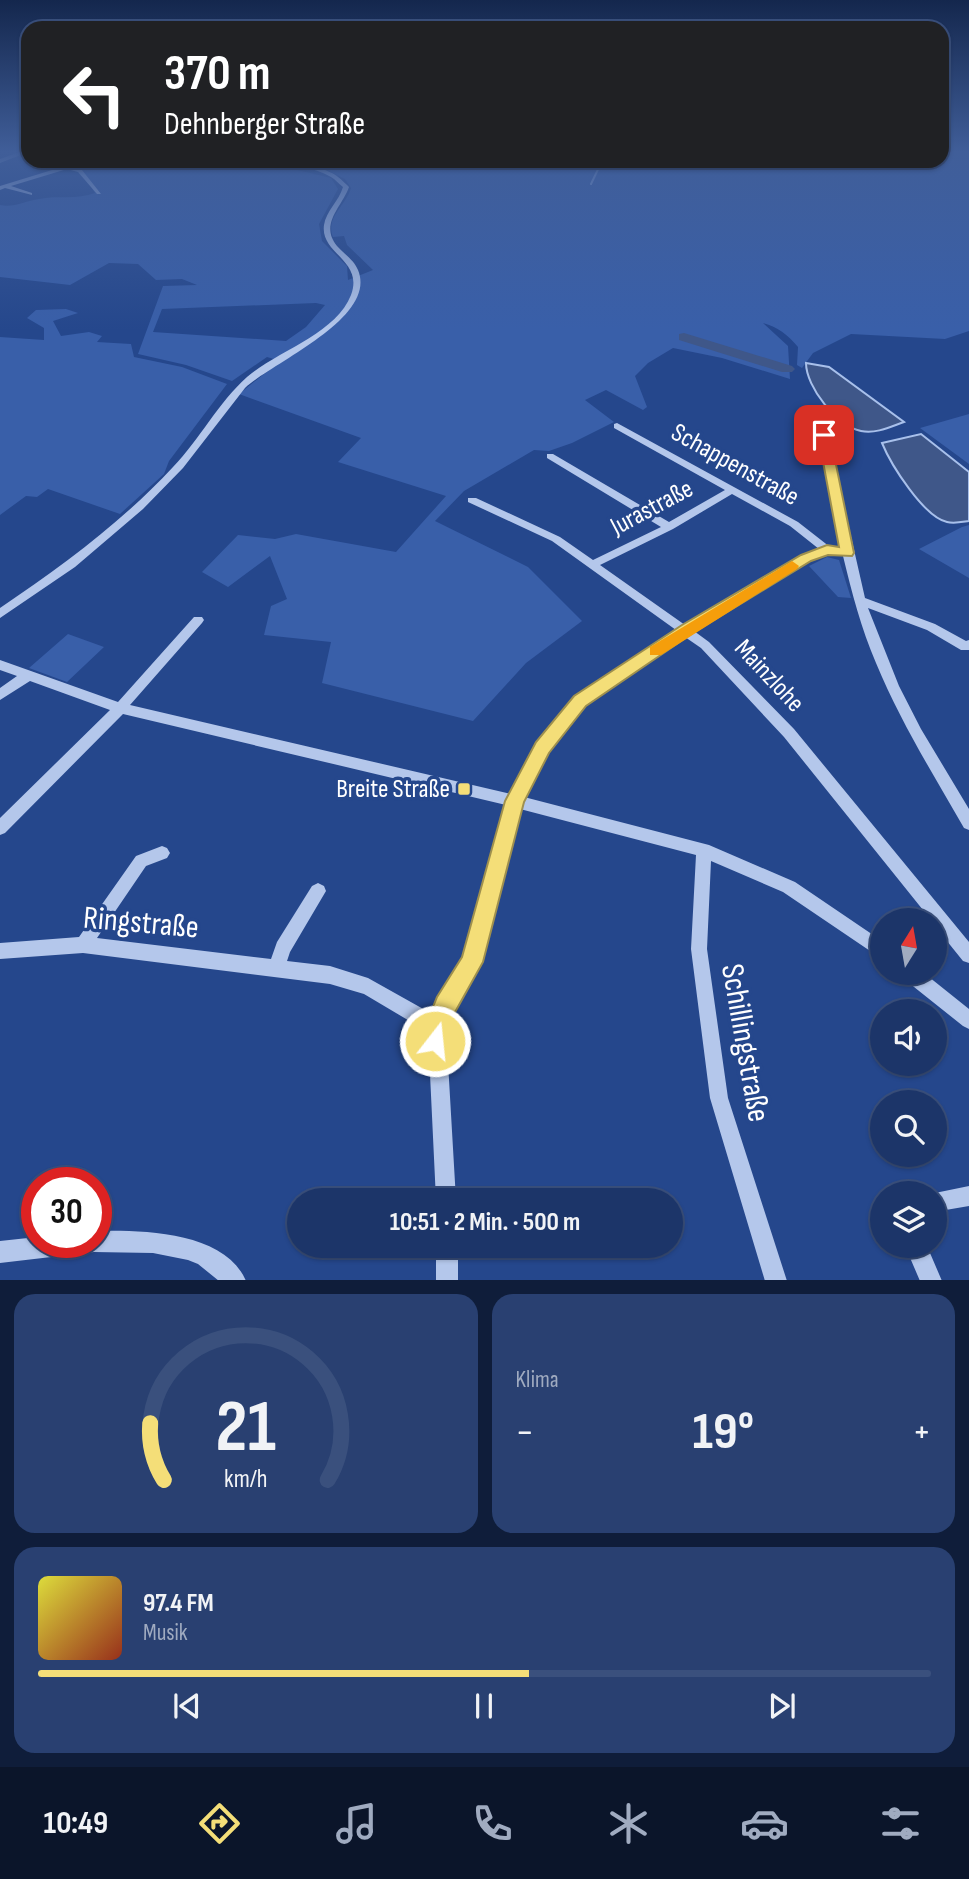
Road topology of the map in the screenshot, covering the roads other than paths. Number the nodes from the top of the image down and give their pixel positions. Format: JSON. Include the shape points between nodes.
{"nodes":[{"id":1,"x":335,"y":211,"type":"edge"},
{"id":2,"x":820,"y":418,"type":"dead end"},
{"id":3,"x":617,"y":426,"type":"dead end"},
{"id":4,"x":550,"y":456,"type":"dead end"},
{"id":5,"x":732,"y":490,"type":"junction"},
{"id":6,"x":472,"y":500,"type":"dead end"},
{"id":7,"x":669,"y":527,"type":"junction"},
{"id":8,"x":827,"y":550,"type":"junction"},
{"id":9,"x":847,"y":553,"type":"junction"},
{"id":10,"x":593,"y":564,"type":"junction"},
{"id":11,"x":859,"y":600,"type":"junction"},
{"id":12,"x":0,"y":614,"type":"edge"},
{"id":13,"x":198,"y":620,"type":"dead end"},
{"id":14,"x":687,"y":629,"type":"junction"},
{"id":15,"x":969,"y":645,"type":"edge"},
{"id":16,"x":0,"y":665,"type":"edge"},
{"id":17,"x":27,"y":676,"type":"junction"},
{"id":18,"x":0,"y":695,"type":"edge"},
{"id":19,"x":120,"y":708,"type":"junction"},
{"id":20,"x":514,"y":801,"type":"junction"},
{"id":21,"x":969,"y":823,"type":"edge"},
{"id":22,"x":0,"y":828,"type":"edge"},
{"id":23,"x":704,"y":850,"type":"junction"},
{"id":24,"x":162,"y":853,"type":"dead end"},
{"id":25,"x":318,"y":891,"type":"dead end"},
{"id":26,"x":870,"y":943,"type":"edge"},
{"id":27,"x":83,"y":945,"type":"junction"},
{"id":28,"x":0,"y":951,"type":"edge"},
{"id":29,"x":969,"y":955,"type":"edge"},
{"id":30,"x":277,"y":967,"type":"junction"},
{"id":31,"x":925,"y":985,"type":"edge"},
{"id":32,"x":969,"y":1020,"type":"edge"},
{"id":33,"x":437,"y":1027,"type":"junction"},
{"id":34,"x":445,"y":1188,"type":"edge"},
{"id":35,"x":969,"y":1196,"type":"edge"},
{"id":36,"x":947,"y":1200,"type":"edge"},
{"id":37,"x":112,"y":1242,"type":"edge"},
{"id":38,"x":21,"y":1250,"type":"edge"},
{"id":39,"x":0,"y":1252,"type":"edge"},
{"id":40,"x":447,"y":1258,"type":"edge"},
{"id":41,"x":921,"y":1258,"type":"edge"},
{"id":42,"x":235,"y":1280,"type":"edge"},
{"id":43,"x":447,"y":1280,"type":"edge"},
{"id":44,"x":776,"y":1280,"type":"edge"},
{"id":45,"x":931,"y":1280,"type":"edge"}],
"edges":[{"from":1,"to":12,"type":"street","via":[[327,230],[357,275],[355,293],[342,315],[240,388],[181,465],[49,581]]},
{"from":2,"to":9,"type":"street"},
{"from":3,"to":5,"type":"street","name":"Schappenstraße"},
{"from":4,"to":7,"type":"street"},
{"from":5,"to":7,"type":"street","name":"Jurastraße"},
{"from":5,"to":8,"type":"street","name":"Schappenstraße","via":[[794,524]]},
{"from":6,"to":10,"type":"street","name":"Mainzlohe","via":[[556,539]]},
{"from":7,"to":10,"type":"street","name":"Jurastraße"},
{"from":8,"to":9,"type":"street"},
{"from":8,"to":14,"type":"street"},
{"from":9,"to":11,"type":"street"},
{"from":10,"to":14,"type":"street","name":"Mainzlohe"},
{"from":11,"to":15,"type":"street"},
{"from":11,"to":21,"type":"street","via":[[901,707]]},
{"from":13,"to":19,"type":"street"},
{"from":14,"to":20,"type":"street","via":[[580,701],[542,748]]},
{"from":14,"to":29,"type":"street","name":"Mainzlohe","via":[[789,733]]},
{"from":16,"to":17,"type":"street"},
{"from":17,"to":18,"type":"street"},
{"from":17,"to":19,"type":"street"},
{"from":19,"to":20,"type":"street"},
{"from":19,"to":22,"type":"street"},
{"from":20,"to":23,"type":"street"},
{"from":20,"to":33,"type":"street","via":[[472,962]]},
{"from":23,"to":26,"type":"street","via":[[789,887]]},
{"from":23,"to":44,"type":"street","name":"Schillingstraße","via":[[699,949],[719,1098]]},
{"from":24,"to":27,"type":"street","via":[[141,861]]},
{"from":25,"to":30,"type":"street"},
{"from":27,"to":28,"type":"street","name":"Ringstraße"},
{"from":27,"to":30,"type":"street","name":"Ringstraße"},
{"from":30,"to":33,"type":"street","name":"Ringstraße","via":[[352,980]]},
{"from":31,"to":32,"type":"street"},
{"from":33,"to":34,"type":"street"},
{"from":35,"to":36,"type":"street"},
{"from":37,"to":42,"type":"street","via":[[168,1243],[202,1252]]},
{"from":38,"to":39,"type":"street"},
{"from":40,"to":43,"type":"street"},
{"from":41,"to":45,"type":"street"}]}
